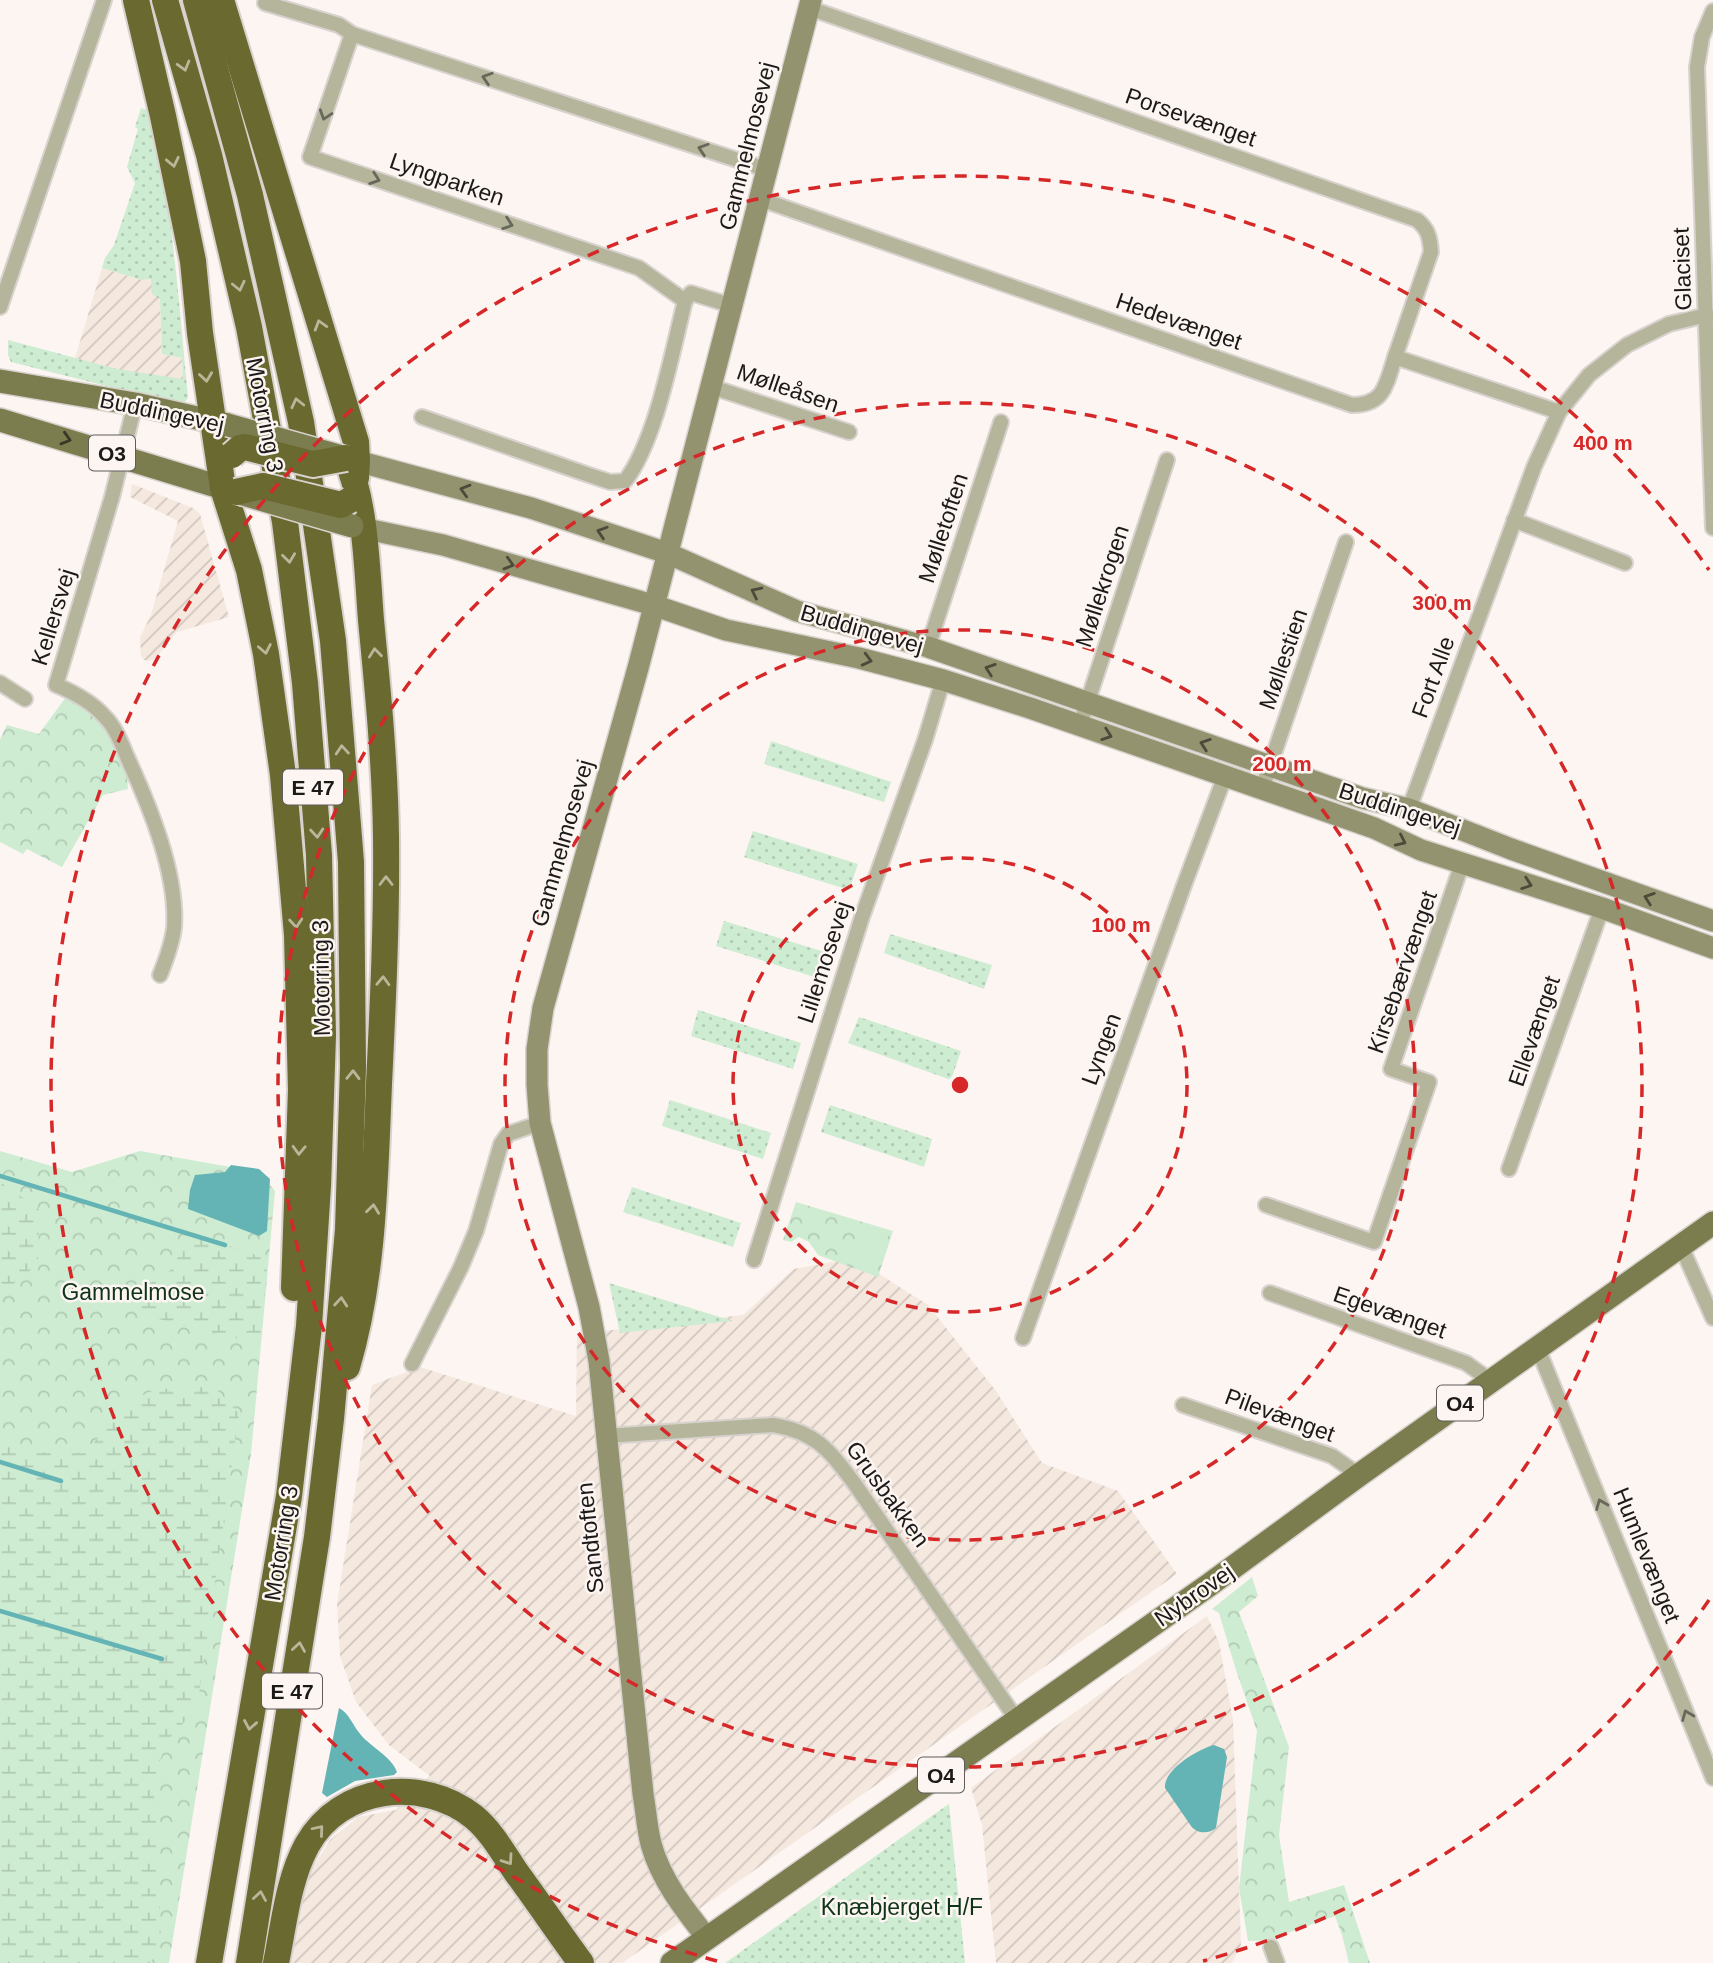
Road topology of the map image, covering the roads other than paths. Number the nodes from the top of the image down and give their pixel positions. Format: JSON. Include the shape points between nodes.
{"nodes":[{"id":1,"x":104,"y":0,"type":"edge"},
{"id":2,"x":135,"y":0,"type":"edge"},
{"id":3,"x":165,"y":0,"type":"edge"},
{"id":4,"x":196,"y":0,"type":"edge"},
{"id":5,"x":221,"y":0,"type":"edge"},
{"id":6,"x":265,"y":3,"type":"dead end"},
{"id":7,"x":810,"y":4,"type":"edge"},
{"id":8,"x":1713,"y":11,"type":"edge"},
{"id":9,"x":352,"y":34,"type":"junction"},
{"id":10,"x":768,"y":170,"type":"junction"},
{"id":11,"x":760,"y":199,"type":"junction"},
{"id":12,"x":685,"y":301,"type":"junction"},
{"id":13,"x":733,"y":306,"type":"junction"},
{"id":14,"x":0,"y":307,"type":"edge"},
{"id":15,"x":1707,"y":315,"type":"junction"},
{"id":16,"x":1395,"y":358,"type":"junction"},
{"id":17,"x":0,"y":382,"type":"edge"},
{"id":18,"x":712,"y":387,"type":"junction"},
{"id":19,"x":135,"y":404,"type":"junction"},
{"id":20,"x":1559,"y":412,"type":"junction"},
{"id":21,"x":422,"y":418,"type":"dead end"},
{"id":22,"x":0,"y":420,"type":"edge"},
{"id":23,"x":1002,"y":422,"type":"dead end"},
{"id":24,"x":220,"y":424,"type":"junction"},
{"id":25,"x":849,"y":432,"type":"dead end"},
{"id":26,"x":122,"y":457,"type":"junction"},
{"id":27,"x":1167,"y":460,"type":"dead end"},
{"id":28,"x":230,"y":490,"type":"junction"},
{"id":29,"x":354,"y":493,"type":"junction"},
{"id":30,"x":1514,"y":520,"type":"junction"},
{"id":31,"x":1713,"y":528,"type":"edge"},
{"id":32,"x":1346,"y":542,"type":"dead end"},
{"id":33,"x":667,"y":553,"type":"junction"},
{"id":34,"x":1625,"y":563,"type":"dead end"},
{"id":35,"x":653,"y":605,"type":"junction"},
{"id":36,"x":928,"y":647,"type":"junction"},
{"id":37,"x":943,"y":680,"type":"junction"},
{"id":38,"x":0,"y":682,"type":"edge"},
{"id":39,"x":25,"y":699,"type":"dead end"},
{"id":40,"x":1087,"y":704,"type":"junction"},
{"id":41,"x":1080,"y":725,"type":"junction"},
{"id":42,"x":1271,"y":766,"type":"junction"},
{"id":43,"x":1225,"y":776,"type":"junction"},
{"id":44,"x":1262,"y":789,"type":"junction"},
{"id":45,"x":1409,"y":810,"type":"junction"},
{"id":46,"x":1462,"y":864,"type":"junction"},
{"id":47,"x":1602,"y":908,"type":"junction"},
{"id":48,"x":1713,"y":921,"type":"edge"},
{"id":49,"x":1713,"y":948,"type":"edge"},
{"id":50,"x":160,"y":975,"type":"dead end"},
{"id":51,"x":540,"y":1123,"type":"junction"},
{"id":52,"x":1510,"y":1169,"type":"dead end"},
{"id":53,"x":1266,"y":1205,"type":"dead end"},
{"id":54,"x":1713,"y":1223,"type":"edge"},
{"id":55,"x":1681,"y":1246,"type":"junction"},
{"id":56,"x":754,"y":1260,"type":"dead end"},
{"id":57,"x":1270,"y":1293,"type":"dead end"},
{"id":58,"x":1713,"y":1318,"type":"edge"},
{"id":59,"x":1023,"y":1338,"type":"dead end"},
{"id":60,"x":1538,"y":1349,"type":"junction"},
{"id":61,"x":412,"y":1364,"type":"dead end"},
{"id":62,"x":1491,"y":1381,"type":"junction"},
{"id":63,"x":1183,"y":1405,"type":"dead end"},
{"id":64,"x":331,"y":1419,"type":"junction"},
{"id":65,"x":606,"y":1436,"type":"junction"},
{"id":66,"x":1359,"y":1475,"type":"junction"},
{"id":67,"x":289,"y":1496,"type":"junction"},
{"id":68,"x":1017,"y":1720,"type":"junction"},
{"id":69,"x":1713,"y":1778,"type":"edge"},
{"id":70,"x":707,"y":1938,"type":"junction"},
{"id":71,"x":1271,"y":1947,"type":"dead end"},
{"id":72,"x":209,"y":1963,"type":"edge"},
{"id":73,"x":249,"y":1963,"type":"edge"},
{"id":74,"x":276,"y":1963,"type":"edge"},
{"id":75,"x":581,"y":1963,"type":"edge"},
{"id":76,"x":672,"y":1963,"type":"edge"},
{"id":77,"x":1277,"y":1963,"type":"edge"}],
"edges":[{"from":1,"to":14,"type":"street"},
{"from":2,"to":24,"type":"highway","one_way":true,"via":[[193,261],[200,333]]},
{"from":3,"to":67,"type":"highway","name":"Motorring 3","number":"E 47","one_way":true,"via":[[209,155],[248,327],[285,522],[308,722],[318,855],[323,1035],[309,1326]]},
{"from":64,"to":4,"type":"highway","name":"Motorring 3","number":"E 47","one_way":true,"via":[[348,1230],[353,1067],[351,862],[333,641],[301,422],[250,195]]},
{"from":29,"to":5,"type":"highway","one_way":true,"via":[[355,442]]},
{"from":6,"to":9,"type":"street","via":[[339,25]]},
{"from":7,"to":10,"type":"street","name":"Gammelmosevej"},
{"from":7,"to":16,"type":"street","name":"Porsevænget","via":[[1417,220],[1430,238],[1431,252]]},
{"from":8,"to":15,"type":"street","name":"Glaciset","via":[[1697,67]]},
{"from":10,"to":9,"type":"street","one_way":true},
{"from":9,"to":12,"type":"street","name":"Lyngparken","one_way":true,"via":[[310,157],[639,268]]},
{"from":10,"to":11,"type":"street","name":"Gammelmosevej"},
{"from":11,"to":13,"type":"street","name":"Gammelmosevej"},
{"from":11,"to":16,"type":"street","name":"Hedevænget","via":[[1352,405],[1376,400]]},
{"from":12,"to":13,"type":"street","via":[[691,293]]},
{"from":12,"to":21,"type":"street","via":[[656,412],[635,468],[625,481],[589,475]]},
{"from":13,"to":18,"type":"street","name":"Gammelmosevej"},
{"from":15,"to":20,"type":"street","name":"Fort Alle","via":[[1669,324],[1627,345],[1589,375]]},
{"from":15,"to":31,"type":"street","name":"Glaciset"},
{"from":16,"to":20,"type":"street"},
{"from":17,"to":19,"type":"main road","name":"Buddingevej","number":"O3"},
{"from":18,"to":25,"type":"street","name":"Mølleåsen"},
{"from":18,"to":33,"type":"street","name":"Gammelmosevej"},
{"from":19,"to":24,"type":"main road","name":"Buddingevej","number":"O3"},
{"from":19,"to":26,"type":"street","name":"Kellersvej"},
{"from":20,"to":30,"type":"street","name":"Fort Alle"},
{"from":22,"to":26,"type":"main road","number":"O3","one_way":true},
{"from":23,"to":36,"type":"street","name":"Mølletoften"},
{"from":24,"to":28,"type":"highway"},
{"from":24,"to":29,"type":"main road","name":"Buddingevej","number":"O3","bridge":true},
{"from":26,"to":28,"type":"main road","number":"O3"},
{"from":26,"to":50,"type":"street","name":"Kellersvej","via":[[56,685],[94,706],[107,719],[152,814],[174,909],[174,930]]},
{"from":27,"to":40,"type":"street","name":"Møllekrogen"},
{"from":28,"to":29,"type":"highway","bridge":true,"via":[[263,486],[341,505]]},
{"from":28,"to":29,"type":"highway","bridge":true,"via":[[227,464],[245,447],[313,464]]},
{"from":28,"to":67,"type":"highway","one_way":true,"via":[[266,654],[283,775],[297,935],[301,1090]]},
{"from":33,"to":29,"type":"street","name":"Buddingevej","one_way":true,"via":[[531,508]]},
{"from":29,"to":35,"type":"street","name":"Buddingevej","one_way":true,"via":[[443,545]]},
{"from":64,"to":29,"type":"highway","one_way":true,"via":[[357,1333],[374,1201],[386,927],[381,721]]},
{"from":30,"to":34,"type":"street"},
{"from":30,"to":45,"type":"street","name":"Fort Alle"},
{"from":32,"to":42,"type":"street","name":"Møllestien"},
{"from":33,"to":35,"type":"street","name":"Gammelmosevej"},
{"from":36,"to":33,"type":"street","name":"Buddingevej","one_way":true,"via":[[797,611]]},
{"from":35,"to":37,"type":"street","name":"Buddingevej","one_way":true,"via":[[726,630]]},
{"from":35,"to":51,"type":"street","name":"Gammelmosevej","via":[[543,1008],[537,1049]]},
{"from":40,"to":36,"type":"street","name":"Buddingevej","one_way":true},
{"from":37,"to":41,"type":"street","name":"Buddingevej"},
{"from":37,"to":56,"type":"street","name":"Lillemosevej","via":[[862,917]]},
{"from":38,"to":39,"type":"street","name":"Kellersvej"},
{"from":40,"to":41,"type":"street","name":"Møllekrogen"},
{"from":42,"to":40,"type":"street","name":"Buddingevej","one_way":true},
{"from":41,"to":43,"type":"street","name":"Buddingevej","one_way":true},
{"from":42,"to":44,"type":"street","name":"Møllestien"},
{"from":42,"to":45,"type":"street","name":"Buddingevej"},
{"from":43,"to":44,"type":"street","name":"Buddingevej"},
{"from":43,"to":59,"type":"street","name":"Lyngen"},
{"from":44,"to":46,"type":"street","name":"Buddingevej","one_way":true},
{"from":48,"to":45,"type":"street","name":"Buddingevej","one_way":true},
{"from":46,"to":47,"type":"street","name":"Buddingevej","one_way":true},
{"from":46,"to":53,"type":"street","name":"Kirsebærvænget","via":[[1391,1069],[1429,1083],[1374,1242]]},
{"from":47,"to":49,"type":"street","name":"Buddingevej"},
{"from":47,"to":52,"type":"street","name":"Ellevænget"},
{"from":51,"to":61,"type":"street","via":[[508,1135],[501,1144],[476,1231]]},
{"from":51,"to":65,"type":"street","name":"Sandtoften","via":[[589,1307]]},
{"from":54,"to":55,"type":"main road","name":"Nybrovej","number":"O4"},
{"from":55,"to":58,"type":"street"},
{"from":55,"to":60,"type":"main road","name":"Nybrovej","number":"O4"},
{"from":57,"to":62,"type":"street","name":"Egevænget","via":[[1466,1363]]},
{"from":60,"to":62,"type":"main road","name":"Nybrovej","number":"O4"},
{"from":69,"to":60,"type":"street","name":"Humlevænget","one_way":true},
{"from":62,"to":66,"type":"main road","name":"Nybrovej","number":"O4"},
{"from":63,"to":66,"type":"street","name":"Pilevænget","via":[[1332,1456]]},
{"from":73,"to":64,"type":"highway","name":"Motorring 3","number":"E 47","one_way":true,"via":[[317,1537]]},
{"from":65,"to":68,"type":"street","name":"Grusbakken","via":[[773,1424],[810,1435],[828,1449],[854,1483]]},
{"from":65,"to":70,"type":"street","name":"Sandtoften","via":[[651,1844],[663,1875]]},
{"from":66,"to":68,"type":"main road","name":"Nybrovej","number":"O4"},
{"from":67,"to":72,"type":"highway","name":"Motorring 3","number":"E 47","one_way":true},
{"from":68,"to":70,"type":"main road","name":"Nybrovej","number":"O4"},
{"from":70,"to":76,"type":"main road","name":"Nybrovej","number":"O4"},
{"from":71,"to":77,"type":"street"},
{"from":74,"to":75,"type":"highway","one_way":true,"via":[[295,1872],[308,1843],[328,1818],[355,1801],[386,1792],[418,1792],[448,1801],[475,1818]]}]}
